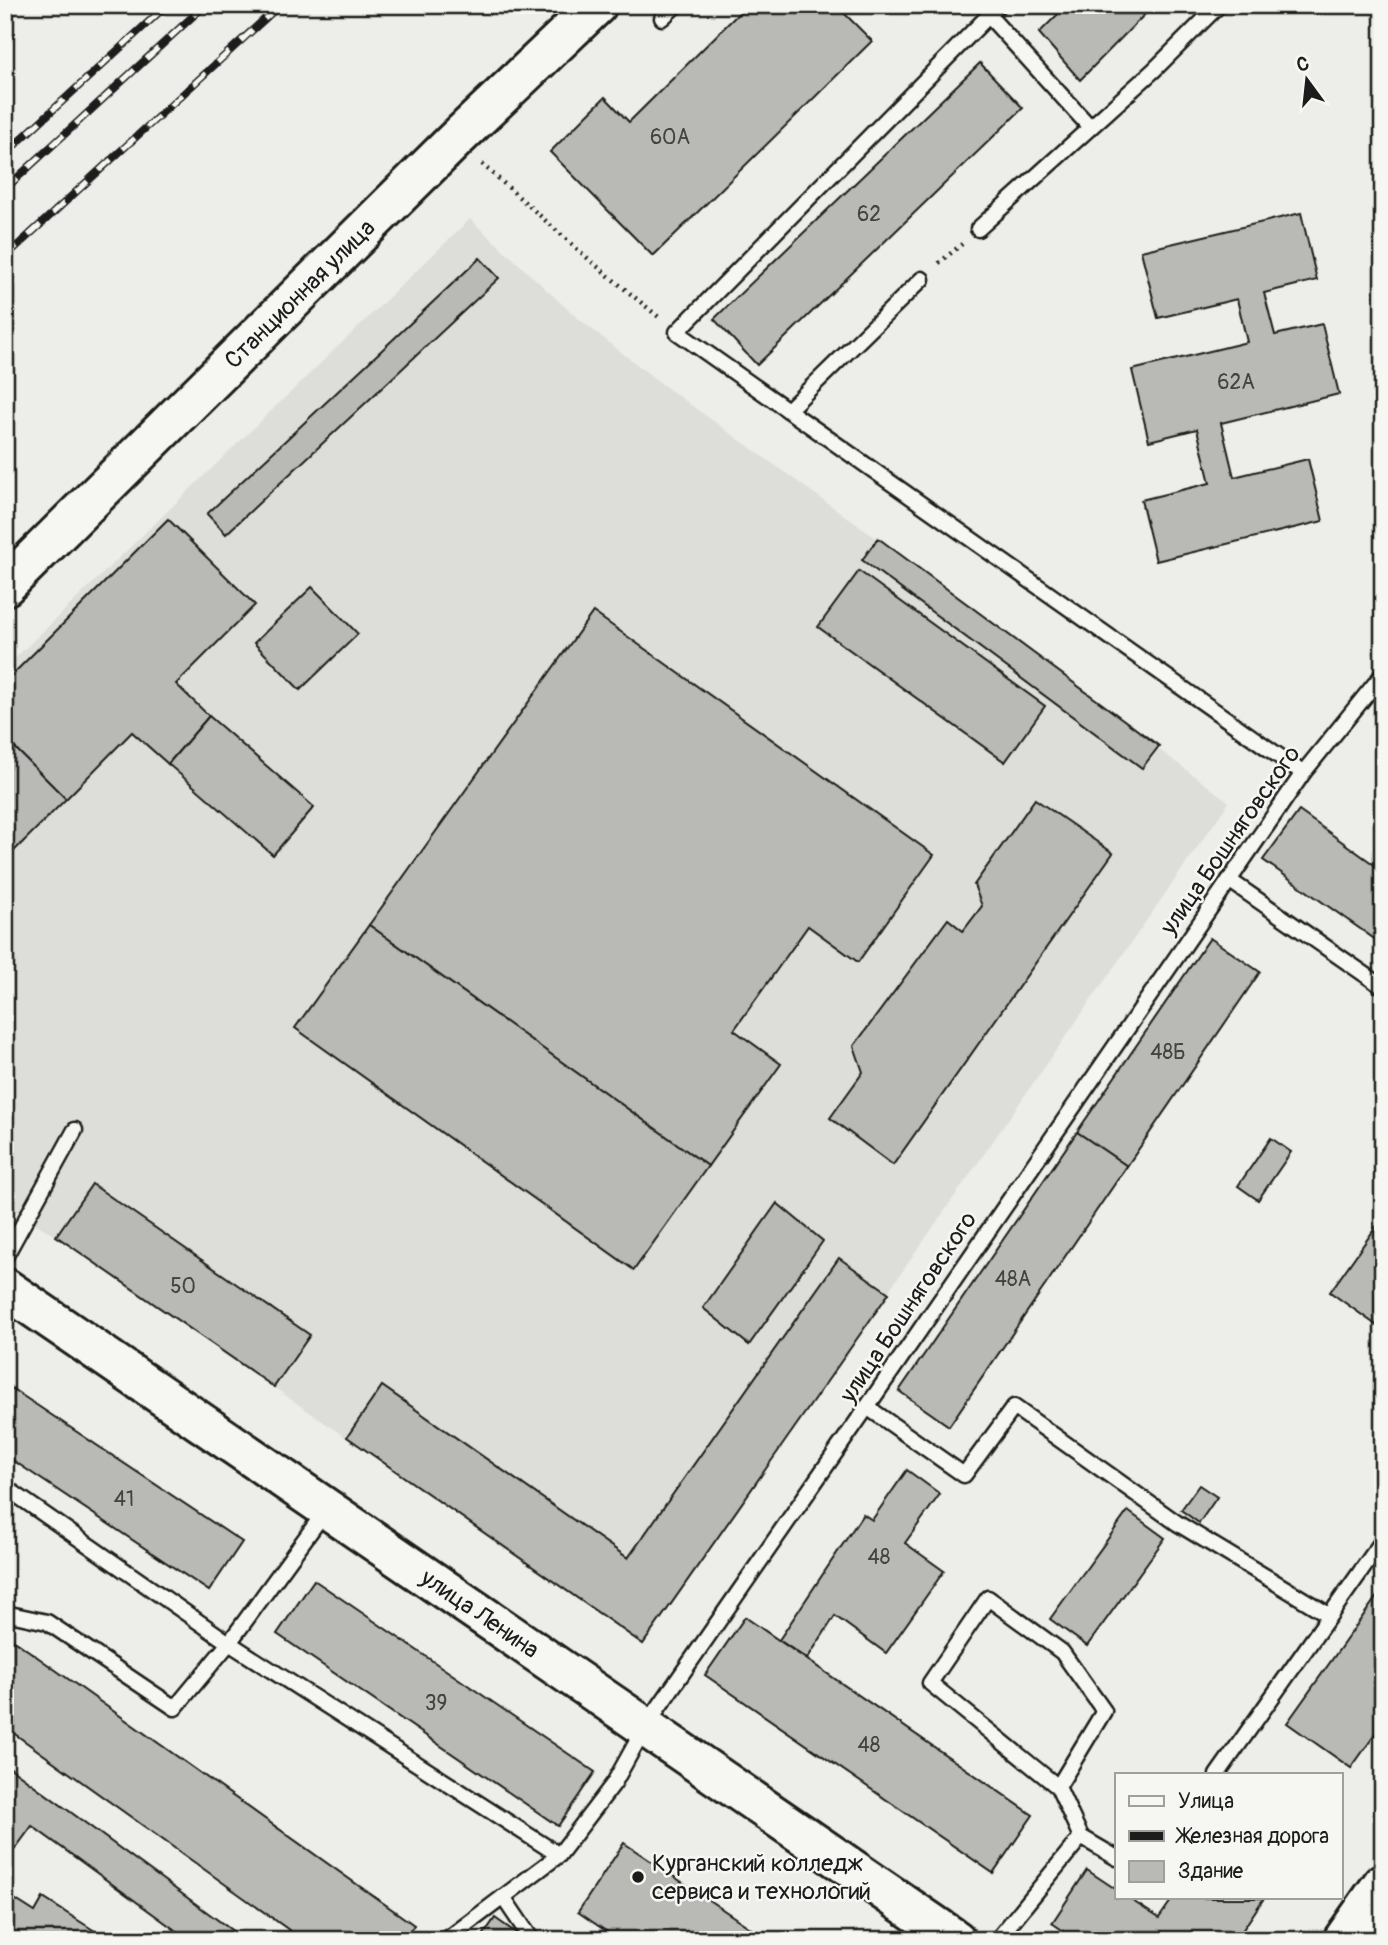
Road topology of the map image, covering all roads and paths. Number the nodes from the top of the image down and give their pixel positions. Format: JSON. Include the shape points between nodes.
{"nodes":[{"id":1,"x":597,"y":5,"type":"edge"},
{"id":2,"x":676,"y":5,"type":"edge"},
{"id":3,"x":1219,"y":5,"type":"edge"},
{"id":4,"x":994,"y":10,"type":"edge"},
{"id":5,"x":662,"y":18,"type":"dead end"},
{"id":6,"x":1090,"y":127,"type":"junction"},
{"id":7,"x":455,"y":140,"type":"junction"},
{"id":8,"x":978,"y":229,"type":"joint"},
{"id":9,"x":922,"y":279,"type":"joint"},
{"id":10,"x":677,"y":332,"type":"junction"},
{"id":11,"x":788,"y":410,"type":"junction"},
{"id":12,"x":5,"y":586,"type":"edge"},
{"id":13,"x":1383,"y":674,"type":"edge"},
{"id":14,"x":1303,"y":773,"type":"junction"},
{"id":15,"x":1229,"y":880,"type":"junction"},
{"id":16,"x":1383,"y":987,"type":"edge"},
{"id":17,"x":75,"y":1130,"type":"dead end"},
{"id":18,"x":5,"y":1257,"type":"edge"},
{"id":19,"x":5,"y":1288,"type":"edge"},
{"id":20,"x":867,"y":1407,"type":"junction"},
{"id":21,"x":5,"y":1487,"type":"edge"},
{"id":22,"x":327,"y":1509,"type":"junction"},
{"id":23,"x":1383,"y":1539,"type":"edge"},
{"id":24,"x":5,"y":1613,"type":"edge"},
{"id":25,"x":1329,"y":1615,"type":"junction"},
{"id":26,"x":229,"y":1643,"type":"junction"},
{"id":27,"x":645,"y":1727,"type":"junction"},
{"id":28,"x":1218,"y":1773,"type":"edge"},
{"id":29,"x":1058,"y":1787,"type":"junction"},
{"id":30,"x":1081,"y":1837,"type":"junction"},
{"id":31,"x":559,"y":1855,"type":"junction"},
{"id":32,"x":1115,"y":1857,"type":"edge"},
{"id":33,"x":1383,"y":1883,"type":"edge"},
{"id":34,"x":503,"y":1897,"type":"junction"},
{"id":35,"x":446,"y":1940,"type":"edge"},
{"id":36,"x":531,"y":1940,"type":"edge"},
{"id":37,"x":956,"y":1940,"type":"edge"},
{"id":38,"x":997,"y":1940,"type":"edge"},
{"id":39,"x":1343,"y":1940,"type":"edge"}],
"edges":[{"from":1,"to":7,"type":"main road","name":"Станционная улица"},
{"from":2,"to":5,"type":"lane"},
{"from":3,"to":6,"type":"lane"},
{"from":4,"to":6,"type":"lane"},
{"from":4,"to":10,"type":"lane"},
{"from":6,"to":8,"type":"lane"},
{"from":7,"to":10,"type":"path"},
{"from":7,"to":12,"type":"main road","name":"Станционная улица"},
{"from":8,"to":9,"type":"path"},
{"from":9,"to":11,"type":"lane"},
{"from":10,"to":11,"type":"lane"},
{"from":11,"to":14,"type":"lane"},
{"from":13,"to":14,"type":"lane","name":"улица Бошняговского"},
{"from":14,"to":15,"type":"lane","name":"улица Бошняговского"},
{"from":15,"to":16,"type":"lane"},
{"from":15,"to":20,"type":"lane","name":"улица Бошняговского"},
{"from":17,"to":18,"type":"lane"},
{"from":19,"to":22,"type":"main road","name":"улица Ленина"},
{"from":20,"to":25,"type":"lane","via":[[964,1475],[1014,1407],[1177,1523]]},
{"from":20,"to":27,"type":"lane","name":"улица Бошняговского"},
{"from":21,"to":26,"type":"lane"},
{"from":22,"to":26,"type":"lane"},
{"from":22,"to":27,"type":"main road","name":"улица Ленина"},
{"from":23,"to":25,"type":"lane"},
{"from":24,"to":26,"type":"lane","via":[[47,1622],[175,1708]]},
{"from":25,"to":28,"type":"lane"},
{"from":26,"to":31,"type":"lane"},
{"from":27,"to":31,"type":"lane","name":"улица Бошняговского","via":[[614,1783]]},
{"from":27,"to":37,"type":"main road","name":"улица Ленина"},
{"from":29,"to":29,"type":"lane","via":[[1104,1710],[1062,1652],[988,1598],[930,1683]]},
{"from":29,"to":30,"type":"lane"},
{"from":30,"to":32,"type":"lane"},
{"from":30,"to":38,"type":"lane"},
{"from":31,"to":34,"type":"lane","name":"улица Бошняговского"},
{"from":33,"to":39,"type":"main road"},
{"from":34,"to":35,"type":"lane","name":"улица Бошняговского"},
{"from":34,"to":36,"type":"lane"}]}
